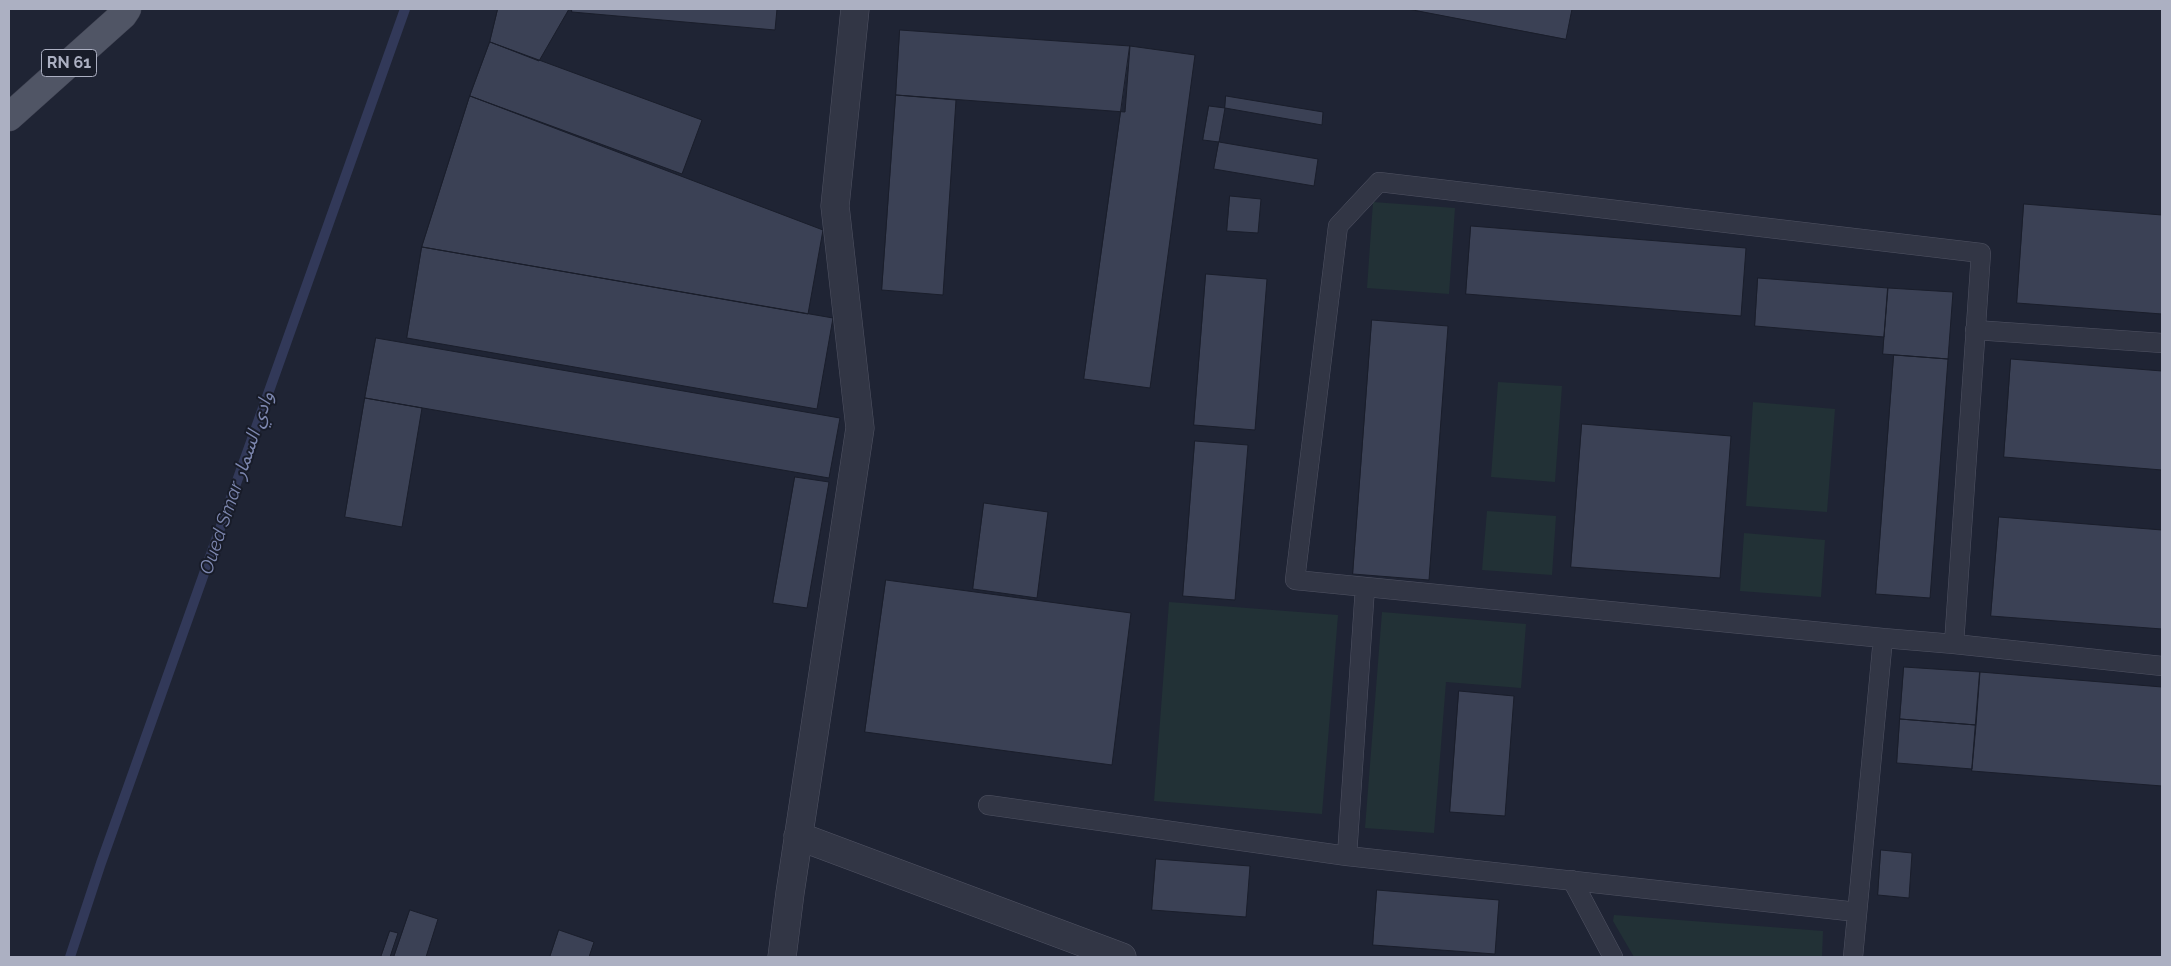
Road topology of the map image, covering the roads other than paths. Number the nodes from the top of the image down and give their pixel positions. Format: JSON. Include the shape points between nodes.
{"nodes":[{"id":1,"x":126,"y":9,"type":"edge"},
{"id":2,"x":855,"y":9,"type":"edge"},
{"id":3,"x":9,"y":116,"type":"edge"},
{"id":4,"x":1975,"y":330,"type":"junction"},
{"id":5,"x":2162,"y":343,"type":"edge"},
{"id":6,"x":1365,"y":587,"type":"junction"},
{"id":7,"x":1882,"y":638,"type":"junction"},
{"id":8,"x":1954,"y":644,"type":"junction"},
{"id":9,"x":2162,"y":666,"type":"edge"},
{"id":10,"x":988,"y":805,"type":"dead end"},
{"id":11,"x":798,"y":836,"type":"junction"},
{"id":12,"x":1347,"y":856,"type":"junction"},
{"id":13,"x":1572,"y":880,"type":"junction"},
{"id":14,"x":1857,"y":912,"type":"junction"},
{"id":15,"x":782,"y":957,"type":"edge"},
{"id":16,"x":1122,"y":957,"type":"edge"},
{"id":17,"x":1613,"y":957,"type":"edge"},
{"id":18,"x":1853,"y":957,"type":"edge"}],
"edges":[{"from":1,"to":3,"type":"main road","number":"RN 61"},
{"from":2,"to":11,"type":"street","via":[[835,206],[860,428]]},
{"from":4,"to":5,"type":"lane"},
{"from":4,"to":6,"type":"lane","via":[[1981,253],[1380,182],[1338,226],[1295,580]]},
{"from":4,"to":8,"type":"lane"},
{"from":6,"to":7,"type":"lane"},
{"from":6,"to":12,"type":"lane"},
{"from":7,"to":8,"type":"lane"},
{"from":7,"to":14,"type":"lane"},
{"from":8,"to":9,"type":"lane"},
{"from":10,"to":12,"type":"lane"},
{"from":11,"to":15,"type":"street"},
{"from":11,"to":16,"type":"street"},
{"from":12,"to":13,"type":"lane"},
{"from":13,"to":14,"type":"lane"},
{"from":13,"to":17,"type":"lane"},
{"from":14,"to":18,"type":"lane"}]}
